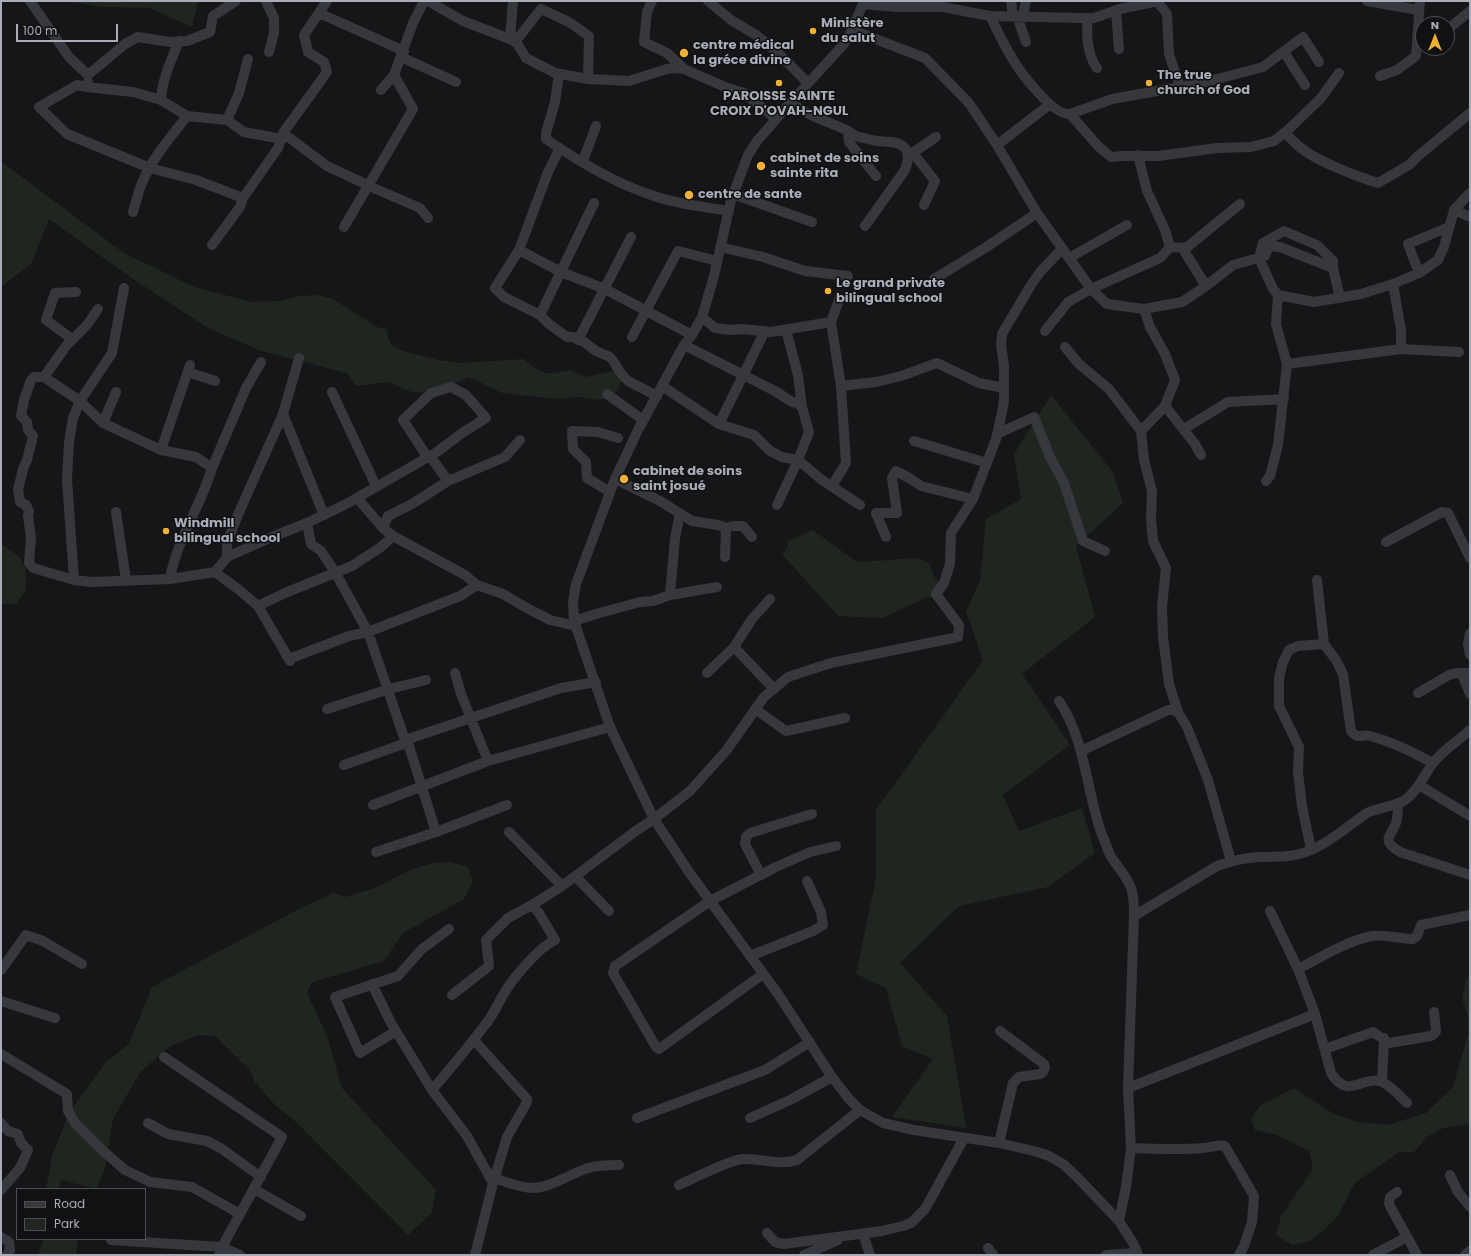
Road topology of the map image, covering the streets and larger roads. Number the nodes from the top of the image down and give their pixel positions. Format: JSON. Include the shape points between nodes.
{"nodes":[{"id":1,"x":30,"y":1,"type":"edge"},
{"id":2,"x":236,"y":1,"type":"edge"},
{"id":3,"x":266,"y":1,"type":"edge"},
{"id":4,"x":327,"y":1,"type":"edge"},
{"id":5,"x":424,"y":1,"type":"edge"},
{"id":6,"x":428,"y":1,"type":"edge"},
{"id":7,"x":513,"y":1,"type":"edge"},
{"id":8,"x":652,"y":1,"type":"edge"},
{"id":9,"x":708,"y":1,"type":"edge"},
{"id":10,"x":1011,"y":1,"type":"edge"},
{"id":11,"x":1026,"y":1,"type":"edge"},
{"id":12,"x":1158,"y":1,"type":"edge"},
{"id":13,"x":1367,"y":1,"type":"edge"},
{"id":14,"x":864,"y":2,"type":"edge"},
{"id":15,"x":542,"y":5,"type":"edge"},
{"id":16,"x":1419,"y":6,"type":"edge"},
{"id":17,"x":1118,"y":7,"type":"edge"},
{"id":18,"x":1470,"y":12,"type":"edge"},
{"id":19,"x":319,"y":13,"type":"junction"},
{"id":20,"x":990,"y":16,"type":"junction"},
{"id":21,"x":1018,"y":16,"type":"junction"},
{"id":22,"x":1418,"y":16,"type":"edge"},
{"id":23,"x":1088,"y":18,"type":"junction"},
{"id":24,"x":1455,"y":24,"type":"edge"},
{"id":25,"x":852,"y":30,"type":"junction"},
{"id":26,"x":512,"y":40,"type":"junction"},
{"id":27,"x":179,"y":41,"type":"junction"},
{"id":28,"x":1026,"y":42,"type":"dead end"},
{"id":29,"x":1119,"y":49,"type":"dead end"},
{"id":30,"x":269,"y":52,"type":"dead end"},
{"id":31,"x":1284,"y":52,"type":"junction"},
{"id":32,"x":403,"y":54,"type":"junction"},
{"id":33,"x":1416,"y":56,"type":"edge"},
{"id":34,"x":248,"y":59,"type":"dead end"},
{"id":35,"x":1319,"y":62,"type":"dead end"},
{"id":36,"x":1097,"y":68,"type":"dead end"},
{"id":37,"x":684,"y":69,"type":"junction"},
{"id":38,"x":1338,"y":73,"type":"dead end"},
{"id":39,"x":559,"y":74,"type":"junction"},
{"id":40,"x":394,"y":75,"type":"junction"},
{"id":41,"x":88,"y":76,"type":"junction"},
{"id":42,"x":1380,"y":76,"type":"dead end"},
{"id":43,"x":588,"y":79,"type":"junction"},
{"id":44,"x":456,"y":82,"type":"dead end"},
{"id":45,"x":808,"y":83,"type":"junction"},
{"id":46,"x":1305,"y":84,"type":"dead end"},
{"id":47,"x":88,"y":87,"type":"junction"},
{"id":48,"x":1180,"y":88,"type":"junction"},
{"id":49,"x":381,"y":90,"type":"dead end"},
{"id":50,"x":160,"y":100,"type":"junction"},
{"id":51,"x":791,"y":102,"type":"junction"},
{"id":52,"x":1049,"y":104,"type":"junction"},
{"id":53,"x":1470,"y":113,"type":"edge"},
{"id":54,"x":1070,"y":114,"type":"junction"},
{"id":55,"x":187,"y":116,"type":"junction"},
{"id":56,"x":776,"y":119,"type":"junction"},
{"id":57,"x":227,"y":120,"type":"junction"},
{"id":58,"x":596,"y":126,"type":"dead end"},
{"id":59,"x":848,"y":131,"type":"junction"},
{"id":60,"x":1285,"y":133,"type":"junction"},
{"id":61,"x":282,"y":136,"type":"junction"},
{"id":62,"x":936,"y":137,"type":"dead end"},
{"id":63,"x":996,"y":145,"type":"junction"},
{"id":64,"x":560,"y":148,"type":"junction"},
{"id":65,"x":911,"y":154,"type":"junction"},
{"id":66,"x":1138,"y":155,"type":"junction"},
{"id":67,"x":583,"y":161,"type":"junction"},
{"id":68,"x":150,"y":168,"type":"junction"},
{"id":69,"x":876,"y":176,"type":"dead end"},
{"id":70,"x":368,"y":186,"type":"junction"},
{"id":71,"x":1470,"y":193,"type":"edge"},
{"id":72,"x":733,"y":194,"type":"junction"},
{"id":73,"x":243,"y":198,"type":"junction"},
{"id":74,"x":594,"y":203,"type":"dead end"},
{"id":75,"x":1240,"y":204,"type":"dead end"},
{"id":76,"x":924,"y":205,"type":"dead end"},
{"id":77,"x":1454,"y":210,"type":"junction"},
{"id":78,"x":729,"y":211,"type":"junction"},
{"id":79,"x":133,"y":212,"type":"dead end"},
{"id":80,"x":1037,"y":213,"type":"junction"},
{"id":81,"x":428,"y":218,"type":"dead end"},
{"id":82,"x":1470,"y":218,"type":"edge"},
{"id":83,"x":812,"y":222,"type":"dead end"},
{"id":84,"x":1127,"y":225,"type":"dead end"},
{"id":85,"x":864,"y":226,"type":"dead end"},
{"id":86,"x":344,"y":227,"type":"dead end"},
{"id":87,"x":1449,"y":227,"type":"junction"},
{"id":88,"x":631,"y":238,"type":"dead end"},
{"id":89,"x":212,"y":245,"type":"dead end"},
{"id":90,"x":720,"y":247,"type":"junction"},
{"id":91,"x":1170,"y":247,"type":"junction"},
{"id":92,"x":1062,"y":248,"type":"junction"},
{"id":93,"x":1183,"y":249,"type":"junction"},
{"id":94,"x":519,"y":250,"type":"junction"},
{"id":95,"x":1069,"y":258,"type":"junction"},
{"id":96,"x":1259,"y":258,"type":"junction"},
{"id":97,"x":718,"y":261,"type":"junction"},
{"id":98,"x":1333,"y":268,"type":"junction"},
{"id":99,"x":561,"y":272,"type":"junction"},
{"id":100,"x":1419,"y":273,"type":"junction"},
{"id":101,"x":848,"y":276,"type":"dead end"},
{"id":102,"x":934,"y":279,"type":"dead end"},
{"id":103,"x":1393,"y":284,"type":"junction"},
{"id":104,"x":1206,"y":286,"type":"junction"},
{"id":105,"x":124,"y":288,"type":"dead end"},
{"id":106,"x":606,"y":289,"type":"junction"},
{"id":107,"x":1091,"y":289,"type":"junction"},
{"id":108,"x":76,"y":292,"type":"dead end"},
{"id":109,"x":1278,"y":295,"type":"junction"},
{"id":110,"x":1340,"y":298,"type":"junction"},
{"id":111,"x":839,"y":300,"type":"dead end"},
{"id":112,"x":98,"y":309,"type":"dead end"},
{"id":113,"x":1144,"y":309,"type":"junction"},
{"id":114,"x":646,"y":310,"type":"junction"},
{"id":115,"x":540,"y":315,"type":"junction"},
{"id":116,"x":702,"y":317,"type":"junction"},
{"id":117,"x":831,"y":322,"type":"junction"},
{"id":118,"x":786,"y":330,"type":"junction"},
{"id":119,"x":765,"y":331,"type":"junction"},
{"id":120,"x":1045,"y":331,"type":"dead end"},
{"id":121,"x":692,"y":335,"type":"junction"},
{"id":122,"x":632,"y":337,"type":"dead end"},
{"id":123,"x":72,"y":339,"type":"junction"},
{"id":124,"x":578,"y":340,"type":"junction"},
{"id":125,"x":684,"y":345,"type":"junction"},
{"id":126,"x":1065,"y":347,"type":"dead end"},
{"id":127,"x":1401,"y":348,"type":"junction"},
{"id":128,"x":1458,"y":352,"type":"dead end"},
{"id":129,"x":300,"y":358,"type":"dead end"},
{"id":130,"x":261,"y":362,"type":"dead end"},
{"id":131,"x":1287,"y":364,"type":"junction"},
{"id":132,"x":744,"y":376,"type":"junction"},
{"id":133,"x":44,"y":377,"type":"junction"},
{"id":134,"x":215,"y":381,"type":"dead end"},
{"id":135,"x":662,"y":386,"type":"junction"},
{"id":136,"x":841,"y":386,"type":"junction"},
{"id":137,"x":1004,"y":388,"type":"junction"},
{"id":138,"x":116,"y":392,"type":"dead end"},
{"id":139,"x":332,"y":392,"type":"dead end"},
{"id":140,"x":607,"y":394,"type":"dead end"},
{"id":141,"x":657,"y":396,"type":"junction"},
{"id":142,"x":1284,"y":399,"type":"junction"},
{"id":143,"x":80,"y":401,"type":"junction"},
{"id":144,"x":1165,"y":406,"type":"junction"},
{"id":145,"x":802,"y":407,"type":"junction"},
{"id":146,"x":282,"y":414,"type":"junction"},
{"id":147,"x":643,"y":420,"type":"junction"},
{"id":148,"x":103,"y":423,"type":"junction"},
{"id":149,"x":719,"y":424,"type":"junction"},
{"id":150,"x":1184,"y":429,"type":"junction"},
{"id":151,"x":1141,"y":431,"type":"junction"},
{"id":152,"x":997,"y":434,"type":"junction"},
{"id":153,"x":618,"y":438,"type":"dead end"},
{"id":154,"x":520,"y":440,"type":"dead end"},
{"id":155,"x":914,"y":441,"type":"dead end"},
{"id":156,"x":161,"y":450,"type":"junction"},
{"id":157,"x":1201,"y":455,"type":"dead end"},
{"id":158,"x":429,"y":457,"type":"junction"},
{"id":159,"x":798,"y":460,"type":"junction"},
{"id":160,"x":987,"y":463,"type":"junction"},
{"id":161,"x":212,"y":468,"type":"junction"},
{"id":162,"x":615,"y":478,"type":"junction"},
{"id":163,"x":448,"y":481,"type":"junction"},
{"id":164,"x":1266,"y":481,"type":"dead end"},
{"id":165,"x":376,"y":486,"type":"junction"},
{"id":166,"x":832,"y":486,"type":"junction"},
{"id":167,"x":610,"y":492,"type":"junction"},
{"id":168,"x":357,"y":498,"type":"junction"},
{"id":169,"x":973,"y":499,"type":"junction"},
{"id":170,"x":777,"y":505,"type":"dead end"},
{"id":171,"x":860,"y":505,"type":"dead end"},
{"id":172,"x":116,"y":512,"type":"dead end"},
{"id":173,"x":680,"y":514,"type":"junction"},
{"id":174,"x":324,"y":515,"type":"junction"},
{"id":175,"x":307,"y":523,"type":"junction"},
{"id":176,"x":383,"y":528,"type":"junction"},
{"id":177,"x":726,"y":528,"type":"junction"},
{"id":178,"x":393,"y":536,"type":"junction"},
{"id":179,"x":752,"y":537,"type":"dead end"},
{"id":180,"x":886,"y":537,"type":"dead end"},
{"id":181,"x":1386,"y":542,"type":"dead end"},
{"id":182,"x":1105,"y":551,"type":"dead end"},
{"id":183,"x":227,"y":557,"type":"junction"},
{"id":184,"x":725,"y":557,"type":"dead end"},
{"id":185,"x":1470,"y":558,"type":"edge"},
{"id":186,"x":215,"y":572,"type":"junction"},
{"id":187,"x":335,"y":572,"type":"junction"},
{"id":188,"x":170,"y":579,"type":"junction"},
{"id":189,"x":74,"y":580,"type":"junction"},
{"id":190,"x":126,"y":580,"type":"junction"},
{"id":191,"x":1317,"y":580,"type":"dead end"},
{"id":192,"x":477,"y":585,"type":"junction"},
{"id":193,"x":717,"y":587,"type":"dead end"},
{"id":194,"x":670,"y":595,"type":"junction"},
{"id":195,"x":770,"y":599,"type":"dead end"},
{"id":196,"x":258,"y":606,"type":"junction"},
{"id":197,"x":575,"y":624,"type":"junction"},
{"id":198,"x":368,"y":632,"type":"junction"},
{"id":199,"x":1470,"y":633,"type":"edge"},
{"id":200,"x":1324,"y":644,"type":"junction"},
{"id":201,"x":734,"y":647,"type":"junction"},
{"id":202,"x":1470,"y":655,"type":"edge"},
{"id":203,"x":455,"y":673,"type":"dead end"},
{"id":204,"x":708,"y":673,"type":"dead end"},
{"id":205,"x":1466,"y":674,"type":"edge"},
{"id":206,"x":426,"y":680,"type":"dead end"},
{"id":207,"x":596,"y":682,"type":"junction"},
{"id":208,"x":388,"y":689,"type":"junction"},
{"id":209,"x":774,"y":689,"type":"junction"},
{"id":210,"x":1418,"y":693,"type":"dead end"},
{"id":211,"x":1470,"y":694,"type":"edge"},
{"id":212,"x":1059,"y":701,"type":"dead end"},
{"id":213,"x":327,"y":709,"type":"dead end"},
{"id":214,"x":755,"y":709,"type":"junction"},
{"id":215,"x":1178,"y":712,"type":"junction"},
{"id":216,"x":471,"y":718,"type":"junction"},
{"id":217,"x":845,"y":718,"type":"dead end"},
{"id":218,"x":475,"y":728,"type":"junction"},
{"id":219,"x":610,"y":728,"type":"junction"},
{"id":220,"x":1470,"y":730,"type":"edge"},
{"id":221,"x":406,"y":742,"type":"junction"},
{"id":222,"x":1081,"y":752,"type":"junction"},
{"id":223,"x":488,"y":761,"type":"junction"},
{"id":224,"x":1433,"y":763,"type":"junction"},
{"id":225,"x":344,"y":765,"type":"dead end"},
{"id":226,"x":1418,"y":785,"type":"junction"},
{"id":227,"x":421,"y":787,"type":"junction"},
{"id":228,"x":1398,"y":803,"type":"junction"},
{"id":229,"x":373,"y":805,"type":"dead end"},
{"id":230,"x":507,"y":805,"type":"dead end"},
{"id":231,"x":812,"y":814,"type":"dead end"},
{"id":232,"x":1470,"y":816,"type":"edge"},
{"id":233,"x":654,"y":820,"type":"junction"},
{"id":234,"x":436,"y":832,"type":"junction"},
{"id":235,"x":509,"y":832,"type":"dead end"},
{"id":236,"x":836,"y":846,"type":"dead end"},
{"id":237,"x":1311,"y":849,"type":"junction"},
{"id":238,"x":376,"y":852,"type":"dead end"},
{"id":239,"x":1231,"y":861,"type":"junction"},
{"id":240,"x":760,"y":875,"type":"junction"},
{"id":241,"x":1470,"y":875,"type":"edge"},
{"id":242,"x":575,"y":876,"type":"junction"},
{"id":243,"x":807,"y":881,"type":"dead end"},
{"id":244,"x":562,"y":886,"type":"junction"},
{"id":245,"x":710,"y":901,"type":"junction"},
{"id":246,"x":532,"y":905,"type":"junction"},
{"id":247,"x":1270,"y":910,"type":"dead end"},
{"id":248,"x":609,"y":911,"type":"dead end"},
{"id":249,"x":1470,"y":915,"type":"edge"},
{"id":250,"x":1134,"y":916,"type":"junction"},
{"id":251,"x":448,"y":929,"type":"dead end"},
{"id":252,"x":750,"y":956,"type":"junction"},
{"id":253,"x":82,"y":964,"type":"dead end"},
{"id":254,"x":1298,"y":969,"type":"junction"},
{"id":255,"x":1,"y":970,"type":"edge"},
{"id":256,"x":763,"y":974,"type":"junction"},
{"id":257,"x":372,"y":984,"type":"junction"},
{"id":258,"x":452,"y":995,"type":"dead end"},
{"id":259,"x":1,"y":1001,"type":"edge"},
{"id":260,"x":1434,"y":1012,"type":"dead end"},
{"id":261,"x":1315,"y":1014,"type":"junction"},
{"id":262,"x":54,"y":1018,"type":"dead end"},
{"id":263,"x":396,"y":1031,"type":"junction"},
{"id":264,"x":1000,"y":1031,"type":"dead end"},
{"id":265,"x":1384,"y":1038,"type":"junction"},
{"id":266,"x":474,"y":1040,"type":"junction"},
{"id":267,"x":810,"y":1042,"type":"junction"},
{"id":268,"x":1325,"y":1049,"type":"junction"},
{"id":269,"x":1,"y":1054,"type":"edge"},
{"id":270,"x":164,"y":1057,"type":"dead end"},
{"id":271,"x":832,"y":1077,"type":"junction"},
{"id":272,"x":1382,"y":1082,"type":"junction"},
{"id":273,"x":1128,"y":1088,"type":"junction"},
{"id":274,"x":432,"y":1090,"type":"junction"},
{"id":275,"x":1407,"y":1103,"type":"dead end"},
{"id":276,"x":860,"y":1110,"type":"junction"},
{"id":277,"x":637,"y":1118,"type":"dead end"},
{"id":278,"x":750,"y":1118,"type":"dead end"},
{"id":279,"x":1,"y":1123,"type":"edge"},
{"id":280,"x":148,"y":1123,"type":"dead end"},
{"id":281,"x":964,"y":1138,"type":"junction"},
{"id":282,"x":999,"y":1143,"type":"junction"},
{"id":283,"x":1131,"y":1148,"type":"junction"},
{"id":284,"x":619,"y":1165,"type":"dead end"},
{"id":285,"x":1450,"y":1175,"type":"dead end"},
{"id":286,"x":261,"y":1177,"type":"junction"},
{"id":287,"x":493,"y":1180,"type":"junction"},
{"id":288,"x":679,"y":1185,"type":"dead end"},
{"id":289,"x":254,"y":1189,"type":"junction"},
{"id":290,"x":1,"y":1190,"type":"edge"},
{"id":291,"x":1397,"y":1192,"type":"dead end"},
{"id":292,"x":1470,"y":1207,"type":"edge"},
{"id":293,"x":240,"y":1214,"type":"junction"},
{"id":294,"x":301,"y":1216,"type":"dead end"},
{"id":295,"x":1119,"y":1222,"type":"junction"},
{"id":296,"x":767,"y":1233,"type":"dead end"},
{"id":297,"x":863,"y":1234,"type":"junction"},
{"id":298,"x":847,"y":1236,"type":"junction"},
{"id":299,"x":1,"y":1237,"type":"edge"},
{"id":300,"x":1407,"y":1237,"type":"junction"},
{"id":301,"x":111,"y":1240,"type":"edge"},
{"id":302,"x":221,"y":1251,"type":"edge"},
{"id":303,"x":1470,"y":1251,"type":"edge"},
{"id":304,"x":1138,"y":1254,"type":"edge"},
{"id":305,"x":7,"y":1255,"type":"edge"},
{"id":306,"x":240,"y":1255,"type":"edge"},
{"id":307,"x":475,"y":1255,"type":"edge"},
{"id":308,"x":804,"y":1255,"type":"edge"},
{"id":309,"x":870,"y":1255,"type":"edge"},
{"id":310,"x":1106,"y":1255,"type":"edge"},
{"id":311,"x":1239,"y":1255,"type":"edge"},
{"id":312,"x":1373,"y":1255,"type":"edge"},
{"id":313,"x":1417,"y":1255,"type":"edge"},
{"id":314,"x":1465,"y":1255,"type":"edge"}],
"edges":[{"from":1,"to":41,"type":"street","via":[[69,57]]},
{"from":2,"to":27,"type":"street","via":[[213,16],[210,32],[187,41]]},
{"from":3,"to":30,"type":"street","via":[[274,18],[274,33]]},
{"from":4,"to":19,"type":"street"},
{"from":5,"to":32,"type":"street","via":[[413,23]]},
{"from":6,"to":26,"type":"street","via":[[463,21]]},
{"from":7,"to":26,"type":"street"},
{"from":8,"to":37,"type":"street","via":[[647,12],[644,42],[667,53]]},
{"from":9,"to":45,"type":"street","via":[[776,51]]},
{"from":10,"to":21,"type":"street"},
{"from":11,"to":21,"type":"street"},
{"from":12,"to":17,"type":"street"},
{"from":12,"to":48,"type":"street","via":[[1167,14],[1169,54]]},
{"from":13,"to":16,"type":"street"},
{"from":14,"to":20,"type":"street","via":[[896,7],[943,7]]},
{"from":14,"to":25,"type":"street"},
{"from":15,"to":26,"type":"street"},
{"from":15,"to":43,"type":"street","via":[[589,36]]},
{"from":16,"to":22,"type":"street"},
{"from":17,"to":23,"type":"street","via":[[1094,18]]},
{"from":17,"to":29,"type":"street"},
{"from":18,"to":24,"type":"street"},
{"from":19,"to":32,"type":"street"},
{"from":19,"to":61,"type":"street","via":[[304,35],[308,52],[324,62],[327,72]]},
{"from":20,"to":21,"type":"street"},
{"from":20,"to":52,"type":"street","via":[[1012,59]]},
{"from":21,"to":23,"type":"street"},
{"from":21,"to":28,"type":"street"},
{"from":23,"to":36,"type":"street","via":[[1086,30],[1092,62]]},
{"from":25,"to":45,"type":"street","via":[[844,44]]},
{"from":25,"to":63,"type":"street","via":[[925,58],[969,103]]},
{"from":26,"to":39,"type":"street","via":[[526,58]]},
{"from":27,"to":41,"type":"street","via":[[138,37],[125,44]]},
{"from":27,"to":50,"type":"street","via":[[165,74]]},
{"from":31,"to":35,"type":"street","via":[[1303,37]]},
{"from":31,"to":46,"type":"street"},
{"from":31,"to":48,"type":"street","via":[[1263,67]]},
{"from":32,"to":40,"type":"street"},
{"from":32,"to":44,"type":"street"},
{"from":33,"to":42,"type":"street","via":[[1397,70]]},
{"from":34,"to":57,"type":"street","via":[[240,93]]},
{"from":37,"to":43,"type":"street","via":[[667,69],[629,81]]},
{"from":37,"to":56,"type":"street","via":[[744,93]]},
{"from":38,"to":60,"type":"street","via":[[1321,98]]},
{"from":39,"to":43,"type":"street"},
{"from":39,"to":64,"type":"street","via":[[546,139]]},
{"from":40,"to":49,"type":"street"},
{"from":40,"to":70,"type":"street","via":[[413,109]]},
{"from":41,"to":47,"type":"street"},
{"from":45,"to":51,"type":"street"},
{"from":47,"to":50,"type":"street","via":[[133,92]]},
{"from":47,"to":68,"type":"street","via":[[77,84],[39,107],[67,134]]},
{"from":48,"to":54,"type":"street","via":[[1112,99]]},
{"from":50,"to":55,"type":"street"},
{"from":51,"to":56,"type":"street"},
{"from":51,"to":59,"type":"street","via":[[800,110]]},
{"from":52,"to":54,"type":"street","via":[[1062,113]]},
{"from":52,"to":63,"type":"street"},
{"from":53,"to":60,"type":"street","via":[[1409,165],[1378,183],[1311,154]]},
{"from":54,"to":66,"type":"street","via":[[1111,157]]},
{"from":55,"to":57,"type":"street"},
{"from":55,"to":68,"type":"street"},
{"from":56,"to":72,"type":"street","via":[[748,155]]},
{"from":57,"to":61,"type":"street","via":[[244,132]]},
{"from":58,"to":67,"type":"street"},
{"from":59,"to":65,"type":"street","via":[[857,137],[903,145]]},
{"from":59,"to":69,"type":"street","via":[[849,142]]},
{"from":60,"to":66,"type":"street","via":[[1274,141],[1251,147],[1217,148],[1158,156]]},
{"from":61,"to":70,"type":"street","via":[[327,166]]},
{"from":61,"to":73,"type":"street","via":[[278,148]]},
{"from":62,"to":65,"type":"street"},
{"from":63,"to":80,"type":"street"},
{"from":64,"to":67,"type":"street"},
{"from":64,"to":94,"type":"street","via":[[548,172]]},
{"from":65,"to":76,"type":"street","via":[[935,181]]},
{"from":65,"to":85,"type":"street","via":[[904,170]]},
{"from":66,"to":91,"type":"street","via":[[1147,191],[1166,230]]},
{"from":67,"to":78,"type":"street","via":[[616,181],[655,197]]},
{"from":68,"to":73,"type":"street","via":[[196,180]]},
{"from":68,"to":79,"type":"street","via":[[141,183]]},
{"from":70,"to":81,"type":"street","via":[[420,208]]},
{"from":70,"to":86,"type":"street"},
{"from":71,"to":77,"type":"street"},
{"from":72,"to":78,"type":"street"},
{"from":72,"to":83,"type":"street"},
{"from":73,"to":89,"type":"street","via":[[240,207]]},
{"from":74,"to":99,"type":"street"},
{"from":75,"to":93,"type":"street","via":[[1192,245]]},
{"from":77,"to":82,"type":"street"},
{"from":77,"to":87,"type":"street"},
{"from":78,"to":90,"type":"street"},
{"from":80,"to":92,"type":"street"},
{"from":80,"to":102,"type":"street"},
{"from":84,"to":95,"type":"street"},
{"from":87,"to":100,"type":"street","via":[[1438,260]]},
{"from":87,"to":100,"type":"street","via":[[1408,244]]},
{"from":88,"to":106,"type":"street"},
{"from":90,"to":97,"type":"street"},
{"from":90,"to":101,"type":"street","via":[[763,257],[805,271]]},
{"from":91,"to":93,"type":"street"},
{"from":91,"to":107,"type":"street","via":[[1160,258]]},
{"from":92,"to":95,"type":"street"},
{"from":92,"to":137,"type":"street","via":[[1040,272],[1002,334]]},
{"from":93,"to":104,"type":"street"},
{"from":94,"to":99,"type":"street"},
{"from":94,"to":115,"type":"street","via":[[495,288],[504,297]]},
{"from":95,"to":107,"type":"street"},
{"from":96,"to":98,"type":"street","via":[[1265,256],[1269,246],[1280,246]]},
{"from":96,"to":98,"type":"street","via":[[1263,243],[1284,231],[1317,245],[1333,260]]},
{"from":96,"to":104,"type":"street","via":[[1233,265]]},
{"from":96,"to":109,"type":"street"},
{"from":97,"to":114,"type":"street","via":[[678,251]]},
{"from":97,"to":116,"type":"street"},
{"from":98,"to":110,"type":"street"},
{"from":99,"to":106,"type":"street"},
{"from":99,"to":115,"type":"street"},
{"from":100,"to":103,"type":"street"},
{"from":103,"to":110,"type":"street"},
{"from":103,"to":127,"type":"street","via":[[1401,330]]},
{"from":104,"to":113,"type":"street","via":[[1182,302]]},
{"from":105,"to":143,"type":"street","via":[[112,353]]},
{"from":106,"to":114,"type":"street"},
{"from":106,"to":124,"type":"street"},
{"from":107,"to":113,"type":"street","via":[[1107,304]]},
{"from":107,"to":120,"type":"street","via":[[1068,302]]},
{"from":108,"to":123,"type":"street","via":[[55,293],[46,320]]},
{"from":109,"to":110,"type":"street","via":[[1314,302]]},
{"from":109,"to":131,"type":"street","via":[[1276,324]]},
{"from":111,"to":117,"type":"street"},
{"from":112,"to":123,"type":"street","via":[[87,325]]},
{"from":113,"to":144,"type":"street","via":[[1150,327],[1166,354],[1175,380]]},
{"from":114,"to":121,"type":"street"},
{"from":114,"to":122,"type":"street"},
{"from":115,"to":124,"type":"street","via":[[567,337]]},
{"from":116,"to":119,"type":"street","via":[[714,328]]},
{"from":116,"to":121,"type":"street"},
{"from":117,"to":118,"type":"street"},
{"from":117,"to":136,"type":"street"},
{"from":118,"to":119,"type":"street"},
{"from":118,"to":145,"type":"street","via":[[798,375]]},
{"from":119,"to":132,"type":"street"},
{"from":121,"to":125,"type":"street"},
{"from":123,"to":133,"type":"street"},
{"from":124,"to":141,"type":"street","via":[[610,357],[628,381]]},
{"from":125,"to":132,"type":"street"},
{"from":125,"to":135,"type":"street"},
{"from":126,"to":151,"type":"street","via":[[1078,363],[1109,389]]},
{"from":127,"to":128,"type":"street"},
{"from":127,"to":131,"type":"street"},
{"from":129,"to":146,"type":"street"},
{"from":130,"to":161,"type":"street","via":[[246,388]]},
{"from":131,"to":142,"type":"street"},
{"from":132,"to":145,"type":"street"},
{"from":132,"to":149,"type":"street"},
{"from":133,"to":143,"type":"street"},
{"from":133,"to":189,"type":"street","via":[[34,377],[31,380],[24,400],[21,416],[27,422],[28,430],[33,436],[18,490],[19,497],[20,502],[26,505],[29,511],[30,566]]},
{"from":134,"to":156,"type":"street","via":[[189,369]]},
{"from":135,"to":141,"type":"street"},
{"from":135,"to":149,"type":"street"},
{"from":136,"to":137,"type":"street","via":[[876,382],[937,363],[980,383]]},
{"from":136,"to":166,"type":"street","via":[[846,463]]},
{"from":137,"to":152,"type":"street"},
{"from":138,"to":148,"type":"street"},
{"from":139,"to":165,"type":"street"},
{"from":140,"to":147,"type":"street"},
{"from":141,"to":147,"type":"street"},
{"from":142,"to":150,"type":"street","via":[[1228,402]]},
{"from":142,"to":164,"type":"street","via":[[1278,445],[1270,476]]},
{"from":143,"to":148,"type":"street"},
{"from":143,"to":189,"type":"street","via":[[69,442],[67,480]]},
{"from":144,"to":150,"type":"street"},
{"from":144,"to":151,"type":"street"},
{"from":145,"to":159,"type":"street","via":[[809,432]]},
{"from":146,"to":174,"type":"street"},
{"from":146,"to":183,"type":"street","via":[[227,542]]},
{"from":147,"to":162,"type":"street"},
{"from":148,"to":156,"type":"street"},
{"from":149,"to":159,"type":"street","via":[[754,435],[770,451],[782,457]]},
{"from":150,"to":157,"type":"street"},
{"from":151,"to":215,"type":"street","via":[[1144,460],[1152,491],[1153,541],[1166,568],[1162,606],[1163,636],[1169,684]]},
{"from":152,"to":160,"type":"street"},
{"from":152,"to":182,"type":"street","via":[[1034,417],[1064,483],[1083,541]]},
{"from":153,"to":167,"type":"street","via":[[598,432],[572,431],[573,449],[586,462],[587,478]]},
{"from":154,"to":163,"type":"street","via":[[505,457]]},
{"from":155,"to":160,"type":"street"},
{"from":156,"to":161,"type":"street","via":[[196,457]]},
{"from":158,"to":158,"type":"street","via":[[486,418],[466,396],[451,387],[431,392],[403,420]]},
{"from":158,"to":163,"type":"street"},
{"from":158,"to":165,"type":"street"},
{"from":159,"to":166,"type":"street"},
{"from":159,"to":170,"type":"street"},
{"from":160,"to":169,"type":"street"},
{"from":161,"to":188,"type":"street","via":[[178,549]]},
{"from":162,"to":167,"type":"street"},
{"from":162,"to":173,"type":"street"},
{"from":163,"to":176,"type":"street","via":[[388,516]]},
{"from":165,"to":168,"type":"street"},
{"from":166,"to":171,"type":"street"},
{"from":167,"to":197,"type":"street","via":[[576,584],[572,601]]},
{"from":168,"to":174,"type":"street"},
{"from":168,"to":176,"type":"street"},
{"from":169,"to":180,"type":"street","via":[[921,486],[896,471],[892,478],[898,513],[876,513]]},
{"from":169,"to":209,"type":"street","via":[[950,534],[950,564],[944,583],[936,594],[959,625],[958,637],[831,664],[788,678]]},
{"from":172,"to":190,"type":"street"},
{"from":173,"to":177,"type":"street","via":[[692,521]]},
{"from":173,"to":194,"type":"street","via":[[675,538]]},
{"from":174,"to":175,"type":"street"},
{"from":175,"to":183,"type":"street"},
{"from":175,"to":187,"type":"street","via":[[311,544],[321,551]]},
{"from":176,"to":178,"type":"street"},
{"from":177,"to":179,"type":"street","via":[[743,526]]},
{"from":177,"to":184,"type":"street"},
{"from":178,"to":187,"type":"street","via":[[352,566]]},
{"from":178,"to":192,"type":"street","via":[[465,575]]},
{"from":181,"to":185,"type":"street","via":[[1445,511]]},
{"from":183,"to":186,"type":"street"},
{"from":186,"to":188,"type":"street"},
{"from":186,"to":196,"type":"street"},
{"from":187,"to":196,"type":"street"},
{"from":187,"to":198,"type":"street"},
{"from":188,"to":190,"type":"street"},
{"from":189,"to":190,"type":"street"},
{"from":191,"to":200,"type":"street"},
{"from":192,"to":197,"type":"street","via":[[503,594],[550,620]]},
{"from":192,"to":198,"type":"street","via":[[460,596]]},
{"from":193,"to":194,"type":"street"},
{"from":194,"to":197,"type":"street","via":[[596,614]]},
{"from":195,"to":201,"type":"street","via":[[752,619]]},
{"from":196,"to":198,"type":"street","via":[[290,660],[349,636]]},
{"from":197,"to":207,"type":"street"},
{"from":198,"to":208,"type":"street"},
{"from":199,"to":202,"type":"street"},
{"from":200,"to":224,"type":"street","via":[[1343,674],[1353,734],[1388,741]]},
{"from":200,"to":237,"type":"street","via":[[1298,646],[1289,650],[1282,662],[1279,678],[1279,706],[1299,747],[1298,772],[1302,806]]},
{"from":201,"to":204,"type":"street"},
{"from":201,"to":209,"type":"street"},
{"from":203,"to":216,"type":"street"},
{"from":205,"to":210,"type":"street","via":[[1449,675]]},
{"from":205,"to":211,"type":"street"},
{"from":206,"to":208,"type":"street"},
{"from":207,"to":216,"type":"street","via":[[561,688]]},
{"from":207,"to":219,"type":"street"},
{"from":208,"to":213,"type":"street"},
{"from":208,"to":221,"type":"street"},
{"from":209,"to":214,"type":"street"},
{"from":212,"to":222,"type":"street","via":[[1069,718]]},
{"from":214,"to":217,"type":"street","via":[[786,732]]},
{"from":214,"to":233,"type":"street","via":[[726,751],[690,791]]},
{"from":215,"to":222,"type":"street","via":[[1168,710]]},
{"from":215,"to":239,"type":"street","via":[[1208,780]]},
{"from":216,"to":218,"type":"street"},
{"from":216,"to":221,"type":"street"},
{"from":218,"to":221,"type":"street","via":[[456,725]]},
{"from":218,"to":223,"type":"street"},
{"from":219,"to":223,"type":"street"},
{"from":219,"to":233,"type":"street"},
{"from":220,"to":224,"type":"street"},
{"from":221,"to":225,"type":"street"},
{"from":221,"to":227,"type":"street"},
{"from":222,"to":250,"type":"street","via":[[1100,828],[1110,854],[1132,890]]},
{"from":223,"to":227,"type":"street"},
{"from":224,"to":226,"type":"street"},
{"from":226,"to":228,"type":"street","via":[[1407,798]]},
{"from":226,"to":232,"type":"street"},
{"from":227,"to":229,"type":"street"},
{"from":227,"to":234,"type":"street"},
{"from":228,"to":237,"type":"street","via":[[1367,813]]},
{"from":228,"to":241,"type":"street","via":[[1397,819],[1388,836],[1390,845],[1400,852]]},
{"from":230,"to":234,"type":"street"},
{"from":231,"to":240,"type":"street","via":[[750,833],[746,837],[744,844]]},
{"from":233,"to":242,"type":"street"},
{"from":233,"to":245,"type":"street"},
{"from":234,"to":238,"type":"street"},
{"from":235,"to":244,"type":"street"},
{"from":236,"to":240,"type":"street","via":[[810,852]]},
{"from":237,"to":239,"type":"street","via":[[1296,855],[1260,856]]},
{"from":239,"to":250,"type":"street","via":[[1217,866]]},
{"from":240,"to":245,"type":"street"},
{"from":242,"to":244,"type":"street"},
{"from":242,"to":248,"type":"street"},
{"from":243,"to":252,"type":"street","via":[[821,912],[823,925]]},
{"from":244,"to":246,"type":"street"},
{"from":245,"to":252,"type":"street"},
{"from":245,"to":256,"type":"street","via":[[615,966],[613,970],[656,1047],[660,1048]]},
{"from":246,"to":258,"type":"street","via":[[508,918],[486,940],[489,966]]},
{"from":246,"to":266,"type":"street","via":[[555,940],[540,949],[508,988]]},
{"from":247,"to":254,"type":"street"},
{"from":249,"to":254,"type":"street","via":[[1422,924],[1413,939],[1372,936]]},
{"from":250,"to":273,"type":"street"},
{"from":251,"to":257,"type":"street","via":[[422,949],[398,976]]},
{"from":252,"to":256,"type":"street"},
{"from":253,"to":255,"type":"street","via":[[43,941],[26,935]]},
{"from":254,"to":261,"type":"street"},
{"from":256,"to":267,"type":"street"},
{"from":257,"to":263,"type":"street"},
{"from":257,"to":263,"type":"street","via":[[335,996],[360,1053]]},
{"from":259,"to":262,"type":"street"},
{"from":260,"to":265,"type":"street","via":[[1434,1035],[1392,1043]]},
{"from":261,"to":268,"type":"street"},
{"from":261,"to":273,"type":"street"},
{"from":263,"to":274,"type":"street"},
{"from":264,"to":282,"type":"street","via":[[1045,1067],[1040,1074],[1019,1077],[1013,1083]]},
{"from":265,"to":268,"type":"street","via":[[1373,1032]]},
{"from":265,"to":272,"type":"street"},
{"from":266,"to":274,"type":"street"},
{"from":266,"to":287,"type":"street","via":[[527,1099],[507,1137]]},
{"from":267,"to":271,"type":"street"},
{"from":267,"to":277,"type":"street","via":[[765,1070]]},
{"from":268,"to":272,"type":"street","via":[[1332,1073],[1341,1084],[1357,1086],[1373,1081]]},
{"from":269,"to":293,"type":"street","via":[[68,1094],[68,1111],[75,1123],[125,1170],[150,1182],[192,1187]]},
{"from":270,"to":286,"type":"street","via":[[281,1136],[282,1139]]},
{"from":271,"to":276,"type":"street"},
{"from":271,"to":278,"type":"street"},
{"from":272,"to":275,"type":"street"},
{"from":273,"to":283,"type":"street"},
{"from":274,"to":287,"type":"street","via":[[467,1136]]},
{"from":276,"to":281,"type":"street","via":[[883,1123]]},
{"from":276,"to":288,"type":"street","via":[[797,1160],[785,1163],[738,1159]]},
{"from":279,"to":290,"type":"street","via":[[8,1131],[18,1134],[21,1143],[28,1150],[20,1168]]},
{"from":280,"to":286,"type":"street","via":[[168,1134],[207,1141]]},
{"from":281,"to":282,"type":"street"},
{"from":281,"to":297,"type":"street","via":[[925,1209],[918,1217],[903,1226]]},
{"from":282,"to":295,"type":"street","via":[[1034,1151],[1063,1164]]},
{"from":283,"to":295,"type":"street"},
{"from":283,"to":311,"type":"street","via":[[1225,1146],[1254,1196],[1252,1222]]},
{"from":284,"to":287,"type":"street","via":[[589,1168],[543,1187],[532,1188]]},
{"from":285,"to":292,"type":"street","via":[[1458,1192]]},
{"from":286,"to":289,"type":"street"},
{"from":287,"to":307,"type":"street"},
{"from":289,"to":293,"type":"street"},
{"from":289,"to":294,"type":"street"},
{"from":291,"to":300,"type":"street","via":[[1390,1197],[1389,1203]]},
{"from":293,"to":302,"type":"street"},
{"from":295,"to":304,"type":"street"},
{"from":296,"to":298,"type":"street","via":[[775,1242],[784,1244]]},
{"from":297,"to":298,"type":"street"},
{"from":297,"to":309,"type":"street"},
{"from":298,"to":308,"type":"street"},
{"from":299,"to":305,"type":"street","via":[[9,1242],[10,1250]]},
{"from":300,"to":312,"type":"street"},
{"from":300,"to":313,"type":"street"},
{"from":301,"to":302,"type":"street"},
{"from":302,"to":306,"type":"street"},
{"from":303,"to":314,"type":"street"},
{"from":304,"to":310,"type":"street"}]}
